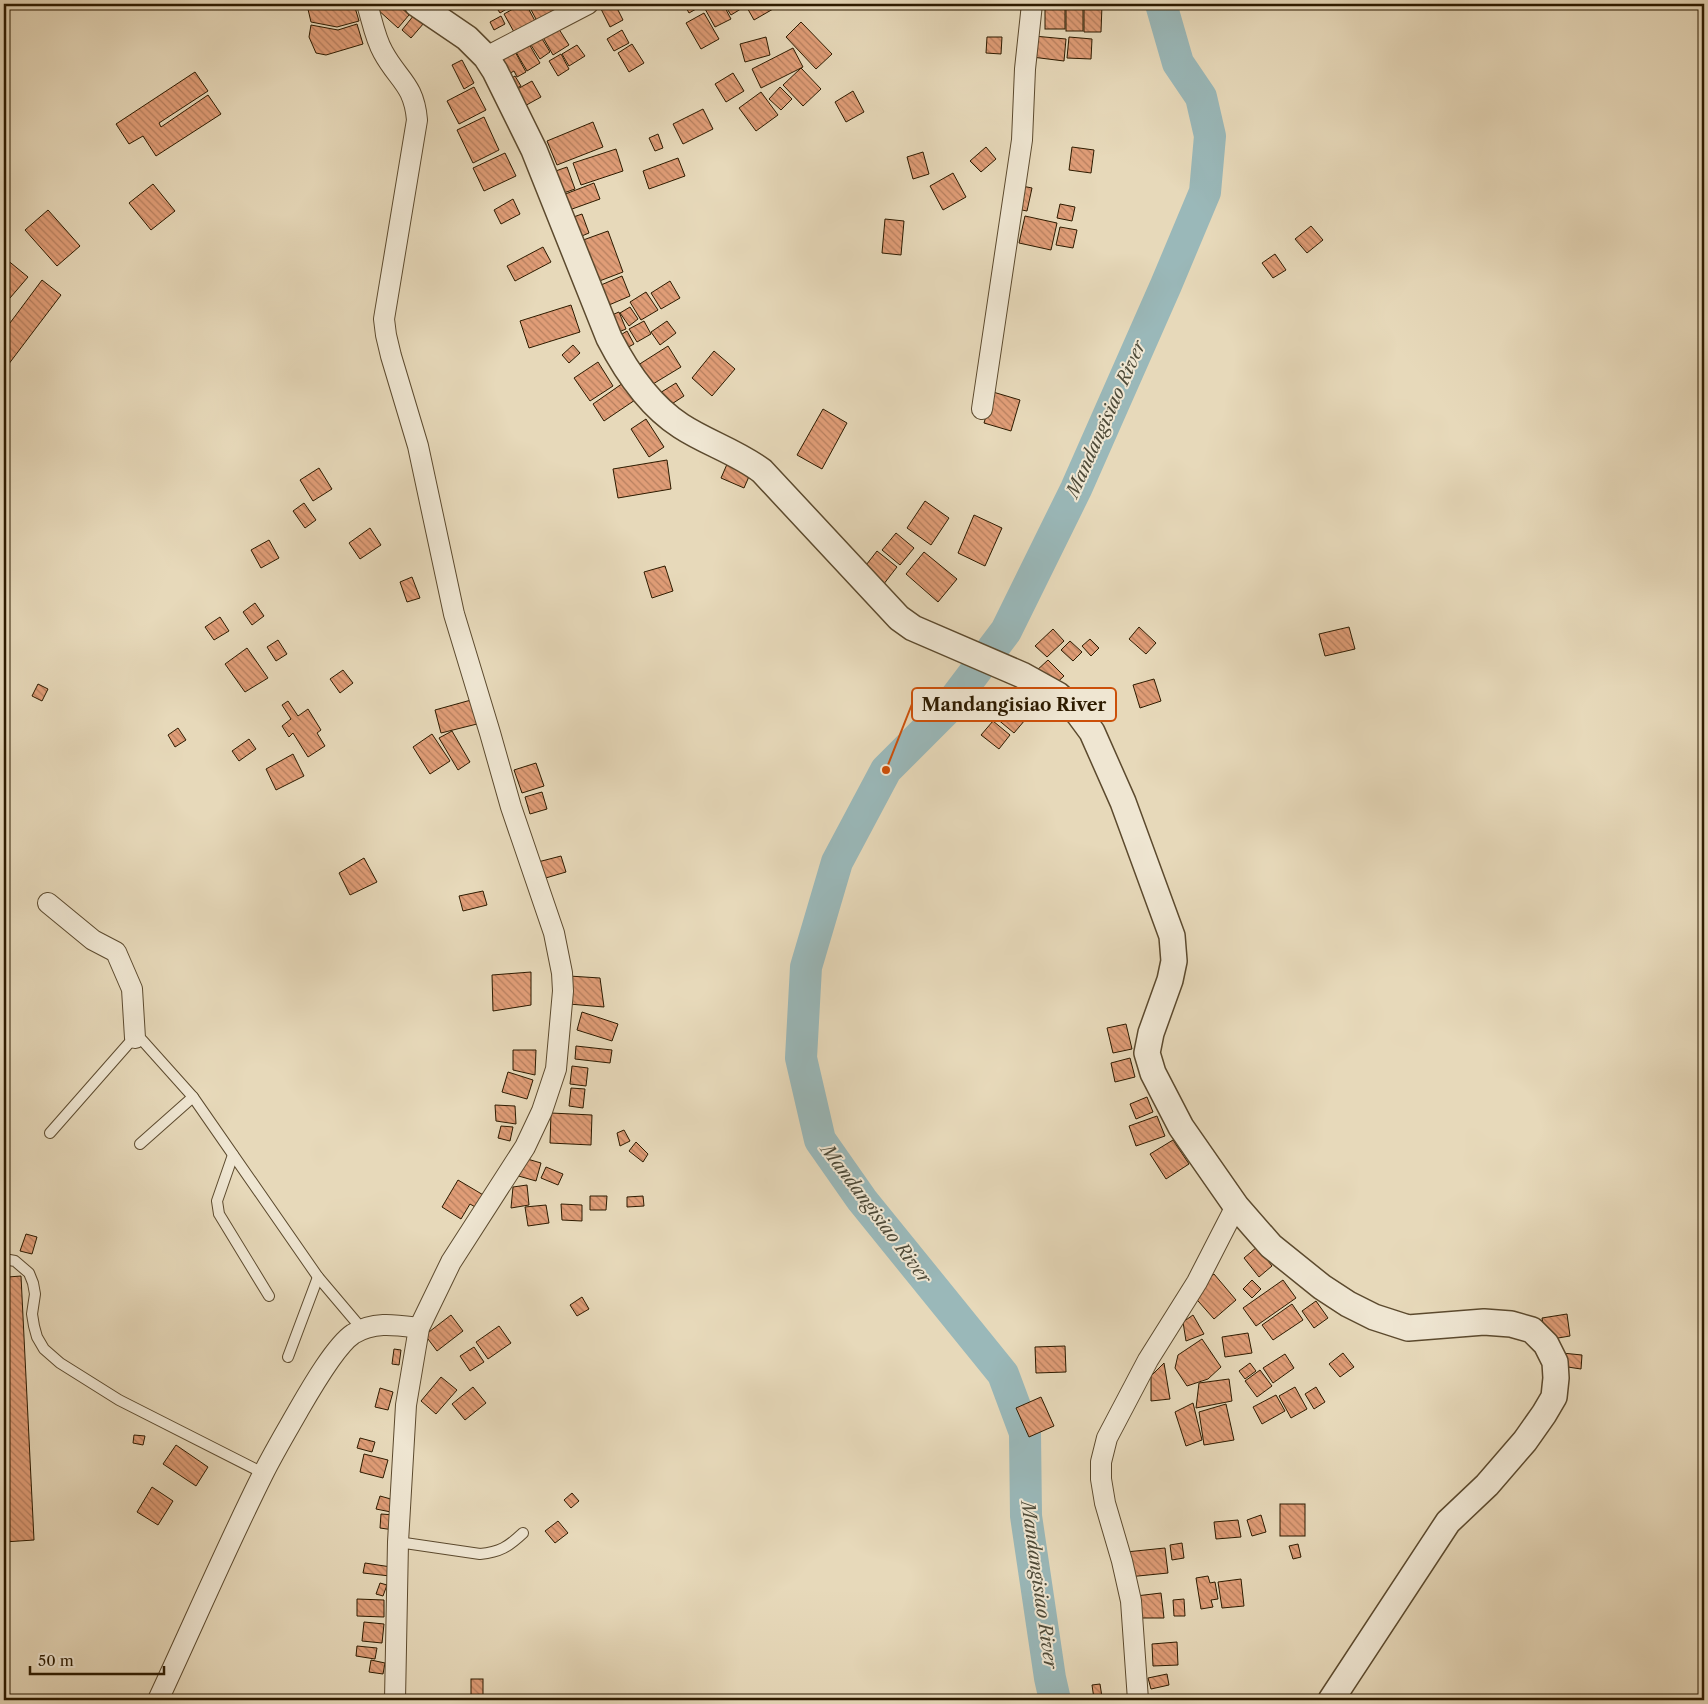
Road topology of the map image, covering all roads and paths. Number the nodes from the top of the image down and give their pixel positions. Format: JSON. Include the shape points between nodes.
{"nodes":[{"id":1,"x":367,"y":4,"type":"edge"},
{"id":2,"x":417,"y":4,"type":"edge"},
{"id":3,"x":588,"y":4,"type":"edge"},
{"id":4,"x":1032,"y":4,"type":"edge"},
{"id":5,"x":486,"y":57,"type":"junction"},
{"id":6,"x":982,"y":409,"type":"dead end"},
{"id":7,"x":48,"y":903,"type":"dead end"},
{"id":8,"x":135,"y":1038,"type":"junction"},
{"id":9,"x":193,"y":1097,"type":"junction"},
{"id":10,"x":50,"y":1134,"type":"dead end"},
{"id":11,"x":140,"y":1144,"type":"dead end"},
{"id":12,"x":233,"y":1155,"type":"junction"},
{"id":13,"x":1236,"y":1206,"type":"junction"},
{"id":14,"x":4,"y":1258,"type":"edge"},
{"id":15,"x":318,"y":1276,"type":"junction"},
{"id":16,"x":269,"y":1296,"type":"dead end"},
{"id":17,"x":419,"y":1328,"type":"junction"},
{"id":18,"x":362,"y":1329,"type":"junction"},
{"id":19,"x":288,"y":1357,"type":"dead end"},
{"id":20,"x":264,"y":1472,"type":"junction"},
{"id":21,"x":523,"y":1533,"type":"dead end"},
{"id":22,"x":398,"y":1542,"type":"junction"},
{"id":23,"x":158,"y":1700,"type":"edge"},
{"id":24,"x":395,"y":1700,"type":"edge"},
{"id":25,"x":1138,"y":1700,"type":"edge"},
{"id":26,"x":1331,"y":1700,"type":"edge"}],
"edges":[{"from":1,"to":17,"type":"street","via":[[381,50],[408,87],[417,120],[384,319],[386,335],[418,446],[454,614],[511,808],[554,933],[563,991],[556,1069],[542,1111],[525,1147],[451,1262]]},
{"from":2,"to":5,"type":"street","via":[[467,38]]},
{"from":3,"to":5,"type":"street"},
{"from":4,"to":6,"type":"street","via":[[1022,140]]},
{"from":5,"to":13,"type":"street","via":[[534,150],[609,338],[622,363],[663,412],[762,471],[913,628],[1022,675],[1058,695],[1078,713],[1096,740],[1123,802],[1172,936],[1174,961],[1170,980],[1147,1053],[1153,1073],[1181,1127]]},
{"from":7,"to":8,"type":"street","via":[[93,940],[116,952],[132,989]]},
{"from":8,"to":9,"type":"lane","via":[[142,1040]]},
{"from":8,"to":10,"type":"lane"},
{"from":9,"to":11,"type":"lane"},
{"from":9,"to":12,"type":"lane"},
{"from":12,"to":15,"type":"lane"},
{"from":12,"to":16,"type":"lane","via":[[216,1201],[219,1214]]},
{"from":13,"to":25,"type":"street","via":[[1197,1282],[1148,1360],[1111,1430],[1101,1462],[1105,1503],[1131,1601]]},
{"from":13,"to":26,"type":"street","via":[[1271,1246],[1322,1287],[1365,1313],[1408,1328],[1484,1322],[1511,1324],[1532,1330],[1546,1344],[1555,1362],[1554,1397],[1544,1414],[1525,1442],[1448,1522]]},
{"from":14,"to":20,"type":"lane","via":[[15,1260],[29,1273],[35,1294],[32,1314],[37,1337],[44,1349],[60,1363],[119,1400]]},
{"from":15,"to":18,"type":"lane"},
{"from":15,"to":19,"type":"lane"},
{"from":17,"to":18,"type":"street","via":[[389,1325]]},
{"from":17,"to":22,"type":"street","via":[[406,1405]]},
{"from":18,"to":20,"type":"street","via":[[342,1345],[313,1385]]},
{"from":20,"to":23,"type":"street"},
{"from":21,"to":22,"type":"lane","via":[[506,1548],[480,1554]]},
{"from":22,"to":24,"type":"street"}]}
